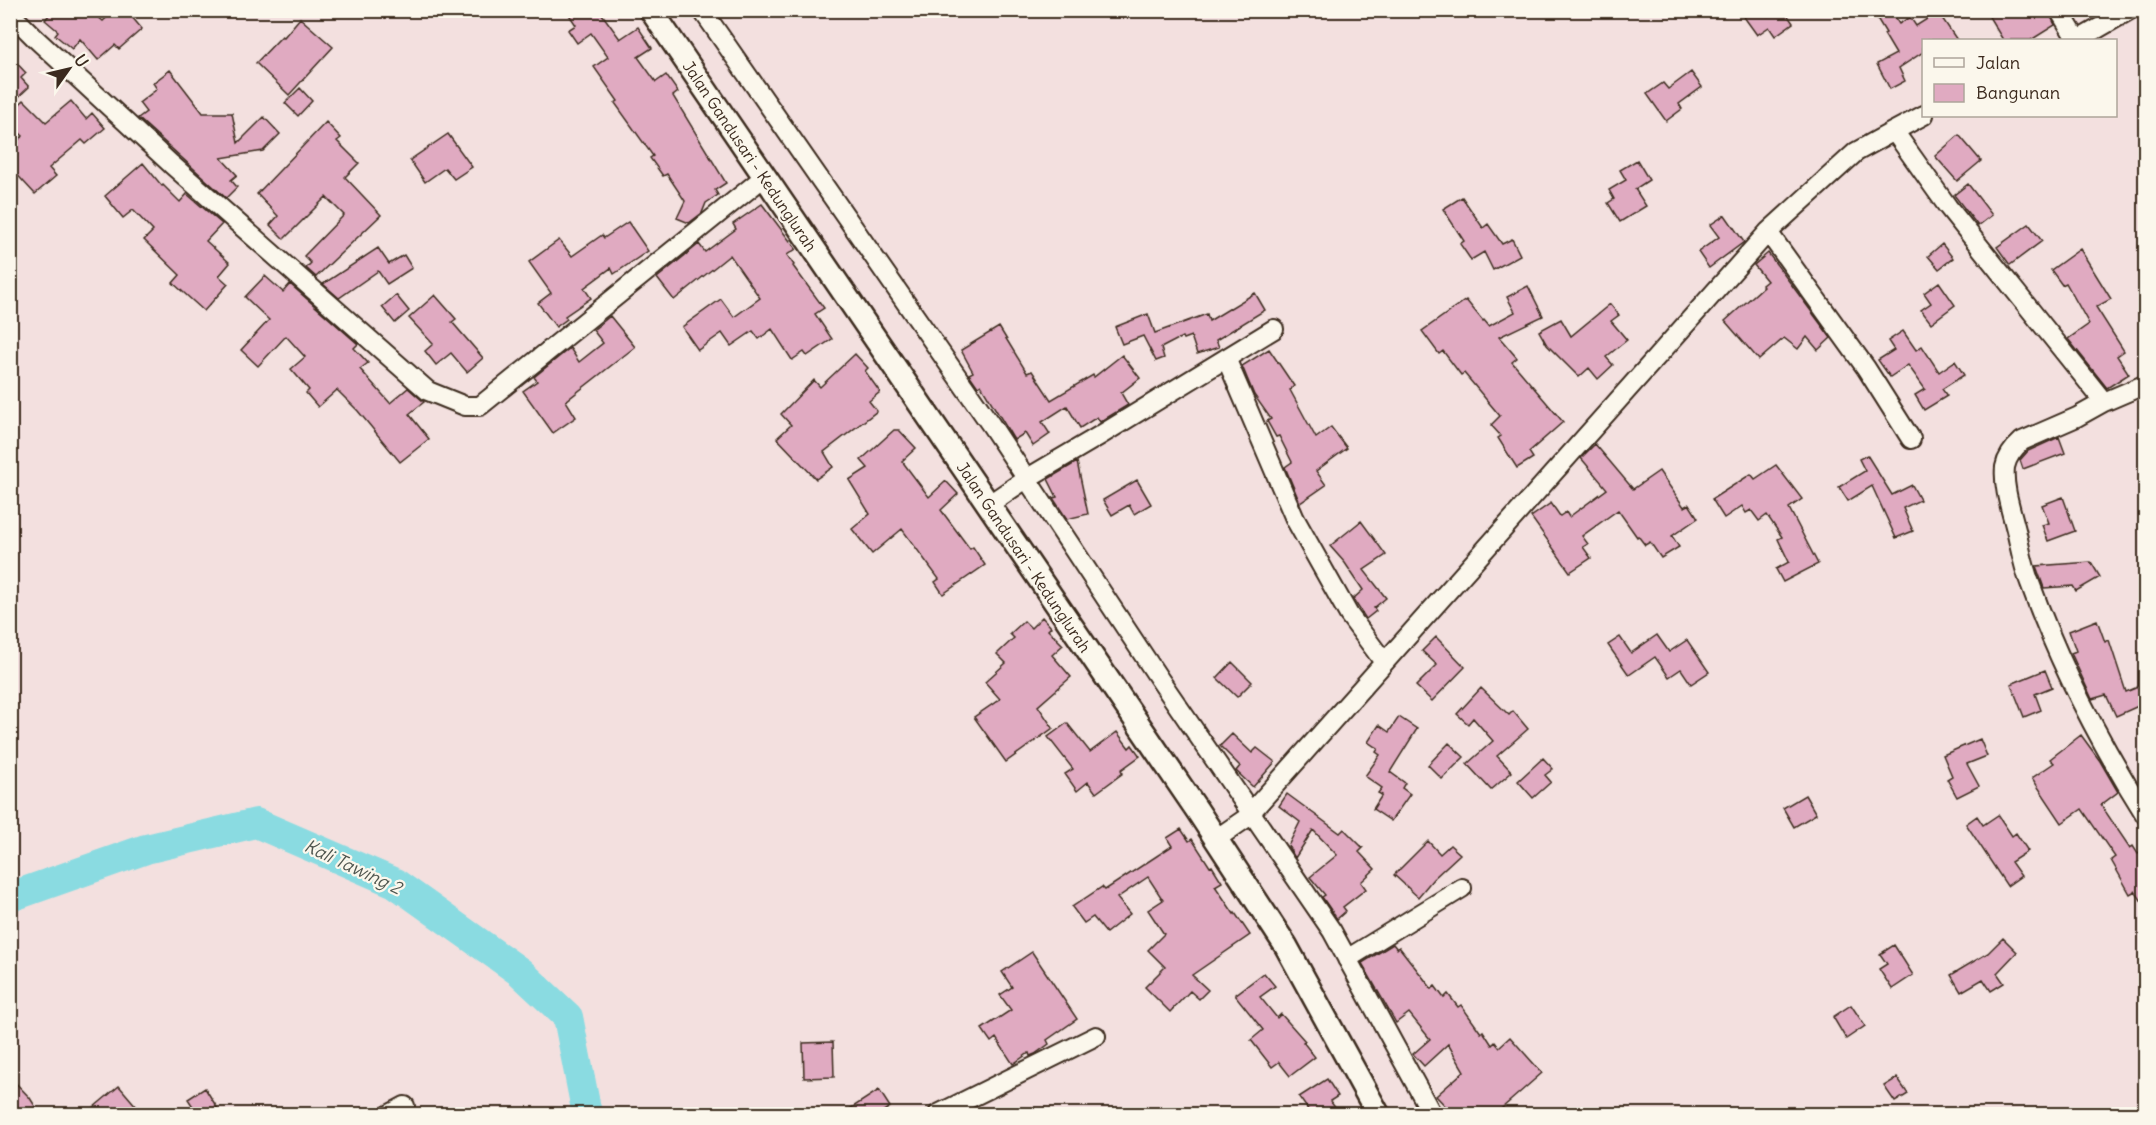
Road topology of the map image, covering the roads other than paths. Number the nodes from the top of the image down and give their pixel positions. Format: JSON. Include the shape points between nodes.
{"nodes":[{"id":1,"x":651,"y":10,"type":"edge"},
{"id":2,"x":702,"y":10,"type":"edge"},
{"id":3,"x":2059,"y":10,"type":"edge"},
{"id":4,"x":2130,"y":10,"type":"edge"},
{"id":5,"x":10,"y":13,"type":"edge"},
{"id":6,"x":2076,"y":39,"type":"edge"},
{"id":7,"x":2079,"y":39,"type":"edge"},
{"id":8,"x":1922,"y":116,"type":"edge"},
{"id":9,"x":1894,"y":131,"type":"junction"},
{"id":10,"x":764,"y":177,"type":"junction"},
{"id":11,"x":1768,"y":232,"type":"junction"},
{"id":12,"x":1274,"y":329,"type":"dead end"},
{"id":13,"x":1226,"y":358,"type":"junction"},
{"id":14,"x":2145,"y":384,"type":"edge"},
{"id":15,"x":2104,"y":402,"type":"junction"},
{"id":16,"x":1911,"y":439,"type":"dead end"},
{"id":17,"x":1023,"y":480,"type":"junction"},
{"id":18,"x":995,"y":500,"type":"junction"},
{"id":19,"x":1384,"y":662,"type":"junction"},
{"id":20,"x":2145,"y":816,"type":"edge"},
{"id":21,"x":1235,"y":825,"type":"junction"},
{"id":22,"x":1462,"y":888,"type":"dead end"},
{"id":23,"x":1347,"y":958,"type":"junction"},
{"id":24,"x":1096,"y":1036,"type":"dead end"},
{"id":25,"x":938,"y":1114,"type":"edge"},
{"id":26,"x":1378,"y":1114,"type":"edge"},
{"id":27,"x":1432,"y":1114,"type":"edge"}],
"edges":[{"from":1,"to":10,"type":"street","name":"Jalan Gandusari - Kedunglurah"},
{"from":2,"to":17,"type":"street","via":[[991,424]]},
{"from":3,"to":6,"type":"street"},
{"from":4,"to":7,"type":"street"},
{"from":5,"to":10,"type":"street","via":[[171,164],[428,391],[465,406],[480,406]]},
{"from":8,"to":9,"type":"street"},
{"from":9,"to":11,"type":"street","via":[[1856,152]]},
{"from":9,"to":15,"type":"street","via":[[1948,207]]},
{"from":10,"to":18,"type":"street","name":"Jalan Gandusari - Kedunglurah"},
{"from":11,"to":16,"type":"street","via":[[1866,368]]},
{"from":11,"to":19,"type":"street"},
{"from":12,"to":13,"type":"street"},
{"from":13,"to":17,"type":"street"},
{"from":13,"to":19,"type":"street","via":[[1295,519],[1349,615]]},
{"from":14,"to":15,"type":"street"},
{"from":15,"to":20,"type":"street","via":[[2016,446],[2005,468],[2008,500],[2029,582],[2070,679]]},
{"from":17,"to":18,"type":"street"},
{"from":17,"to":21,"type":"street"},
{"from":18,"to":21,"type":"street","name":"Jalan Gandusari - Kedunglurah"},
{"from":19,"to":21,"type":"street"},
{"from":21,"to":23,"type":"street","via":[[1332,931]]},
{"from":21,"to":26,"type":"street","name":"Jalan Gandusari - Kedunglurah","via":[[1286,946]]},
{"from":22,"to":23,"type":"street"},
{"from":23,"to":27,"type":"street"},
{"from":24,"to":25,"type":"street"}]}
